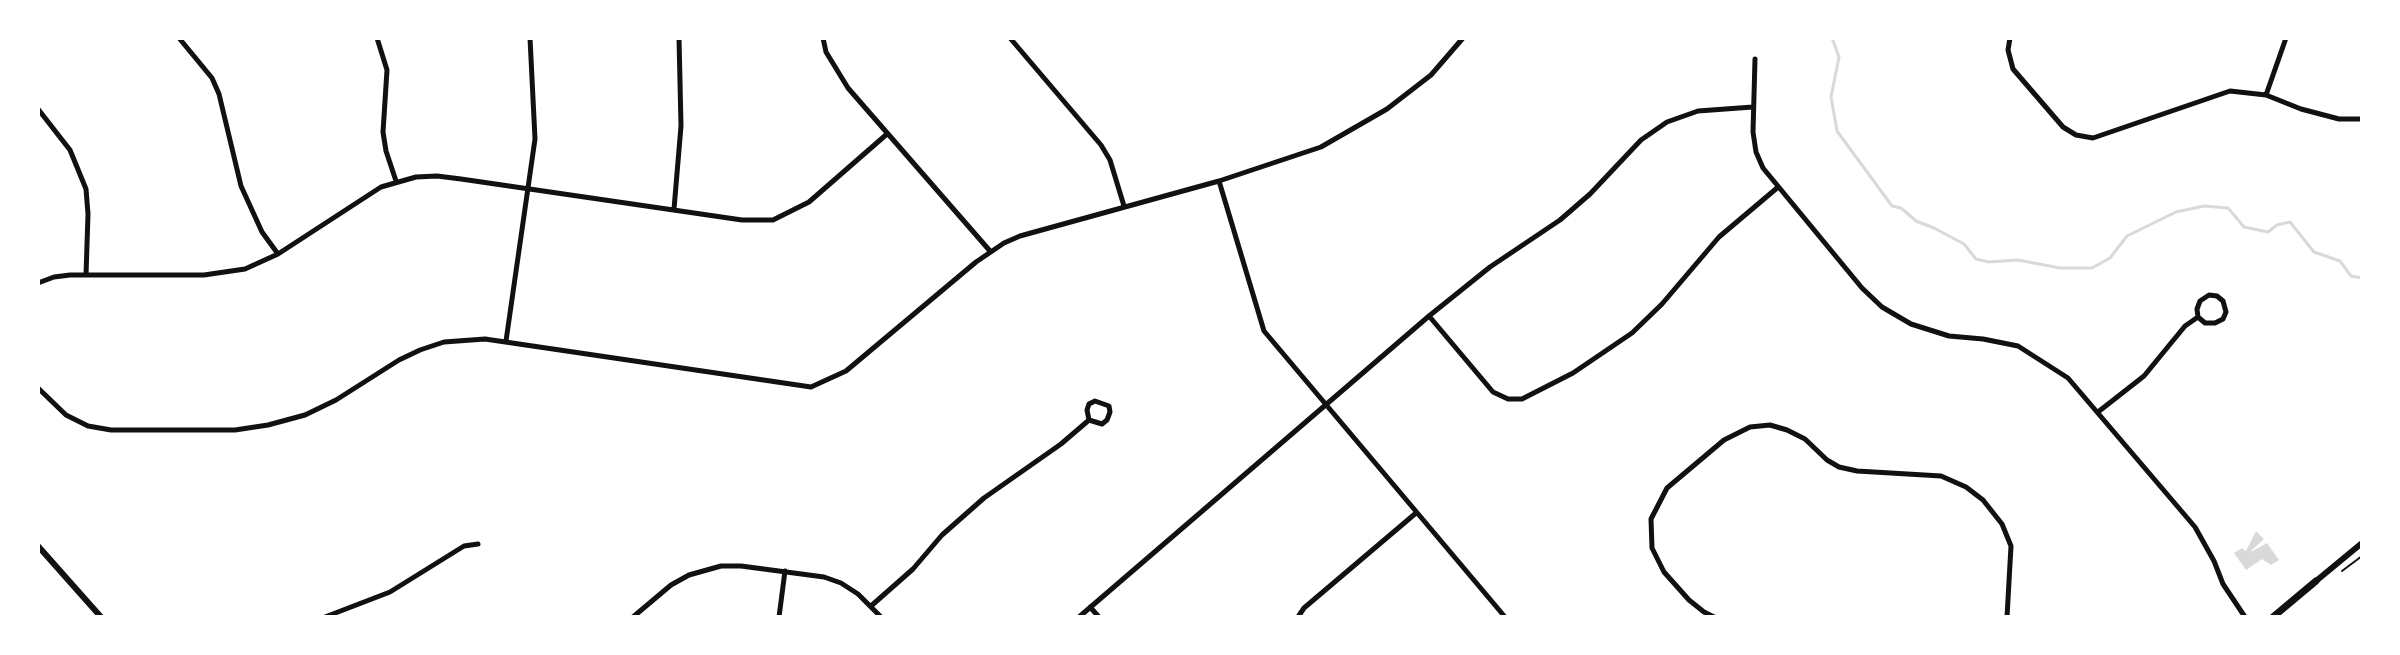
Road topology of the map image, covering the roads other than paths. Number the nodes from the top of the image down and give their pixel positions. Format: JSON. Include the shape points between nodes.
{"nodes":[{"id":1,"x":179,"y":38,"type":"edge"},
{"id":2,"x":377,"y":38,"type":"edge"},
{"id":3,"x":530,"y":38,"type":"edge"},
{"id":4,"x":679,"y":38,"type":"edge"},
{"id":5,"x":823,"y":38,"type":"edge"},
{"id":6,"x":1010,"y":38,"type":"edge"},
{"id":7,"x":1463,"y":38,"type":"edge"},
{"id":8,"x":2010,"y":38,"type":"edge"},
{"id":9,"x":2286,"y":38,"type":"edge"},
{"id":10,"x":1755,"y":59,"type":"dead end"},
{"id":11,"x":2266,"y":95,"type":"junction"},
{"id":12,"x":1753,"y":107,"type":"junction"},
{"id":13,"x":38,"y":109,"type":"edge"},
{"id":14,"x":2362,"y":119,"type":"edge"},
{"id":15,"x":887,"y":134,"type":"junction"},
{"id":16,"x":396,"y":181,"type":"junction"},
{"id":17,"x":1219,"y":181,"type":"junction"},
{"id":18,"x":1777,"y":188,"type":"junction"},
{"id":19,"x":529,"y":189,"type":"junction"},
{"id":20,"x":1124,"y":206,"type":"junction"},
{"id":21,"x":674,"y":209,"type":"junction"},
{"id":22,"x":990,"y":251,"type":"junction"},
{"id":23,"x":278,"y":254,"type":"junction"},
{"id":24,"x":86,"y":275,"type":"junction"},
{"id":25,"x":38,"y":283,"type":"edge"},
{"id":26,"x":1429,"y":316,"type":"junction"},
{"id":27,"x":2198,"y":317,"type":"junction"},
{"id":28,"x":506,"y":341,"type":"junction"},
{"id":29,"x":38,"y":388,"type":"edge"},
{"id":30,"x":1326,"y":405,"type":"junction"},
{"id":31,"x":2098,"y":412,"type":"junction"},
{"id":32,"x":1089,"y":420,"type":"junction"},
{"id":33,"x":1416,"y":513,"type":"junction"},
{"id":34,"x":2362,"y":543,"type":"edge"},
{"id":35,"x":478,"y":544,"type":"dead end"},
{"id":36,"x":38,"y":546,"type":"edge"},
{"id":37,"x":785,"y":571,"type":"junction"},
{"id":38,"x":2316,"y":581,"type":"joint"},
{"id":39,"x":871,"y":606,"type":"junction"},
{"id":40,"x":1090,"y":607,"type":"junction"},
{"id":41,"x":101,"y":617,"type":"edge"},
{"id":42,"x":325,"y":617,"type":"edge"},
{"id":43,"x":633,"y":617,"type":"edge"},
{"id":44,"x":779,"y":617,"type":"edge"},
{"id":45,"x":881,"y":617,"type":"edge"},
{"id":46,"x":1079,"y":617,"type":"edge"},
{"id":47,"x":1099,"y":617,"type":"edge"},
{"id":48,"x":1298,"y":617,"type":"edge"},
{"id":49,"x":1505,"y":617,"type":"edge"},
{"id":50,"x":1714,"y":617,"type":"edge"},
{"id":51,"x":2007,"y":617,"type":"edge"},
{"id":52,"x":2245,"y":617,"type":"edge"},
{"id":53,"x":2273,"y":617,"type":"edge"}],
"edges":[{"from":1,"to":23,"type":"street","via":[[212,78],[241,186]]},
{"from":2,"to":16,"type":"street","via":[[387,70],[383,132]]},
{"from":3,"to":19,"type":"street","via":[[535,139]]},
{"from":4,"to":21,"type":"street","via":[[681,126]]},
{"from":5,"to":15,"type":"street","via":[[848,88]]},
{"from":6,"to":20,"type":"street","via":[[1101,145]]},
{"from":7,"to":17,"type":"street","via":[[1431,75],[1387,109],[1321,147]]},
{"from":8,"to":11,"type":"street","via":[[2013,69],[2076,135],[2093,138],[2230,91]]},
{"from":9,"to":11,"type":"street"},
{"from":10,"to":12,"type":"street"},
{"from":11,"to":14,"type":"street","via":[[2339,119]]},
{"from":12,"to":18,"type":"street","via":[[1756,152]]},
{"from":12,"to":26,"type":"street","via":[[1698,111],[1667,122],[1641,140],[1560,220]]},
{"from":13,"to":24,"type":"street","via":[[70,150],[86,189]]},
{"from":15,"to":21,"type":"street","via":[[809,202],[773,220]]},
{"from":15,"to":22,"type":"street"},
{"from":16,"to":19,"type":"street","via":[[437,176]]},
{"from":16,"to":23,"type":"street"},
{"from":17,"to":20,"type":"street"},
{"from":17,"to":30,"type":"street","via":[[1264,331]]},
{"from":18,"to":26,"type":"street","via":[[1719,237],[1632,333],[1522,399],[1493,392]]},
{"from":18,"to":31,"type":"street","via":[[1882,307],[1911,324],[1949,336],[2018,346],[2068,378]]},
{"from":19,"to":21,"type":"street"},
{"from":19,"to":28,"type":"street"},
{"from":20,"to":22,"type":"street","via":[[1020,236]]},
{"from":22,"to":28,"type":"street","via":[[846,371],[811,387]]},
{"from":23,"to":24,"type":"street","via":[[226,274]]},
{"from":24,"to":25,"type":"street"},
{"from":26,"to":30,"type":"street"},
{"from":27,"to":27,"type":"street","via":[[2205,323],[2223,319],[2223,301],[2209,295],[2200,301]]},
{"from":27,"to":31,"type":"street","via":[[2144,376]]},
{"from":28,"to":29,"type":"street","via":[[455,341],[420,350],[305,415],[235,430],[88,426],[66,415]]},
{"from":30,"to":33,"type":"street"},
{"from":30,"to":40,"type":"street"},
{"from":31,"to":52,"type":"street","via":[[2195,527]]},
{"from":32,"to":32,"type":"street","via":[[1102,424],[1109,406],[1089,404]]},
{"from":32,"to":39,"type":"street","via":[[984,498]]},
{"from":33,"to":48,"type":"street"},
{"from":33,"to":49,"type":"street"},
{"from":34,"to":38,"type":"street"},
{"from":35,"to":42,"type":"street","via":[[464,546],[390,592]]},
{"from":36,"to":41,"type":"street"},
{"from":37,"to":39,"type":"street","via":[[841,583]]},
{"from":37,"to":43,"type":"street","via":[[707,569],[671,585]]},
{"from":37,"to":44,"type":"street"},
{"from":38,"to":53,"type":"main road"},
{"from":39,"to":45,"type":"street"},
{"from":40,"to":46,"type":"street"},
{"from":40,"to":47,"type":"street"},
{"from":50,"to":51,"type":"street","via":[[1689,600],[1664,572],[1652,548],[1651,519],[1667,488],[1724,440],[1750,427],[1770,425],[1805,439],[1839,467],[1941,476],[1983,500],[2011,546]]}]}
